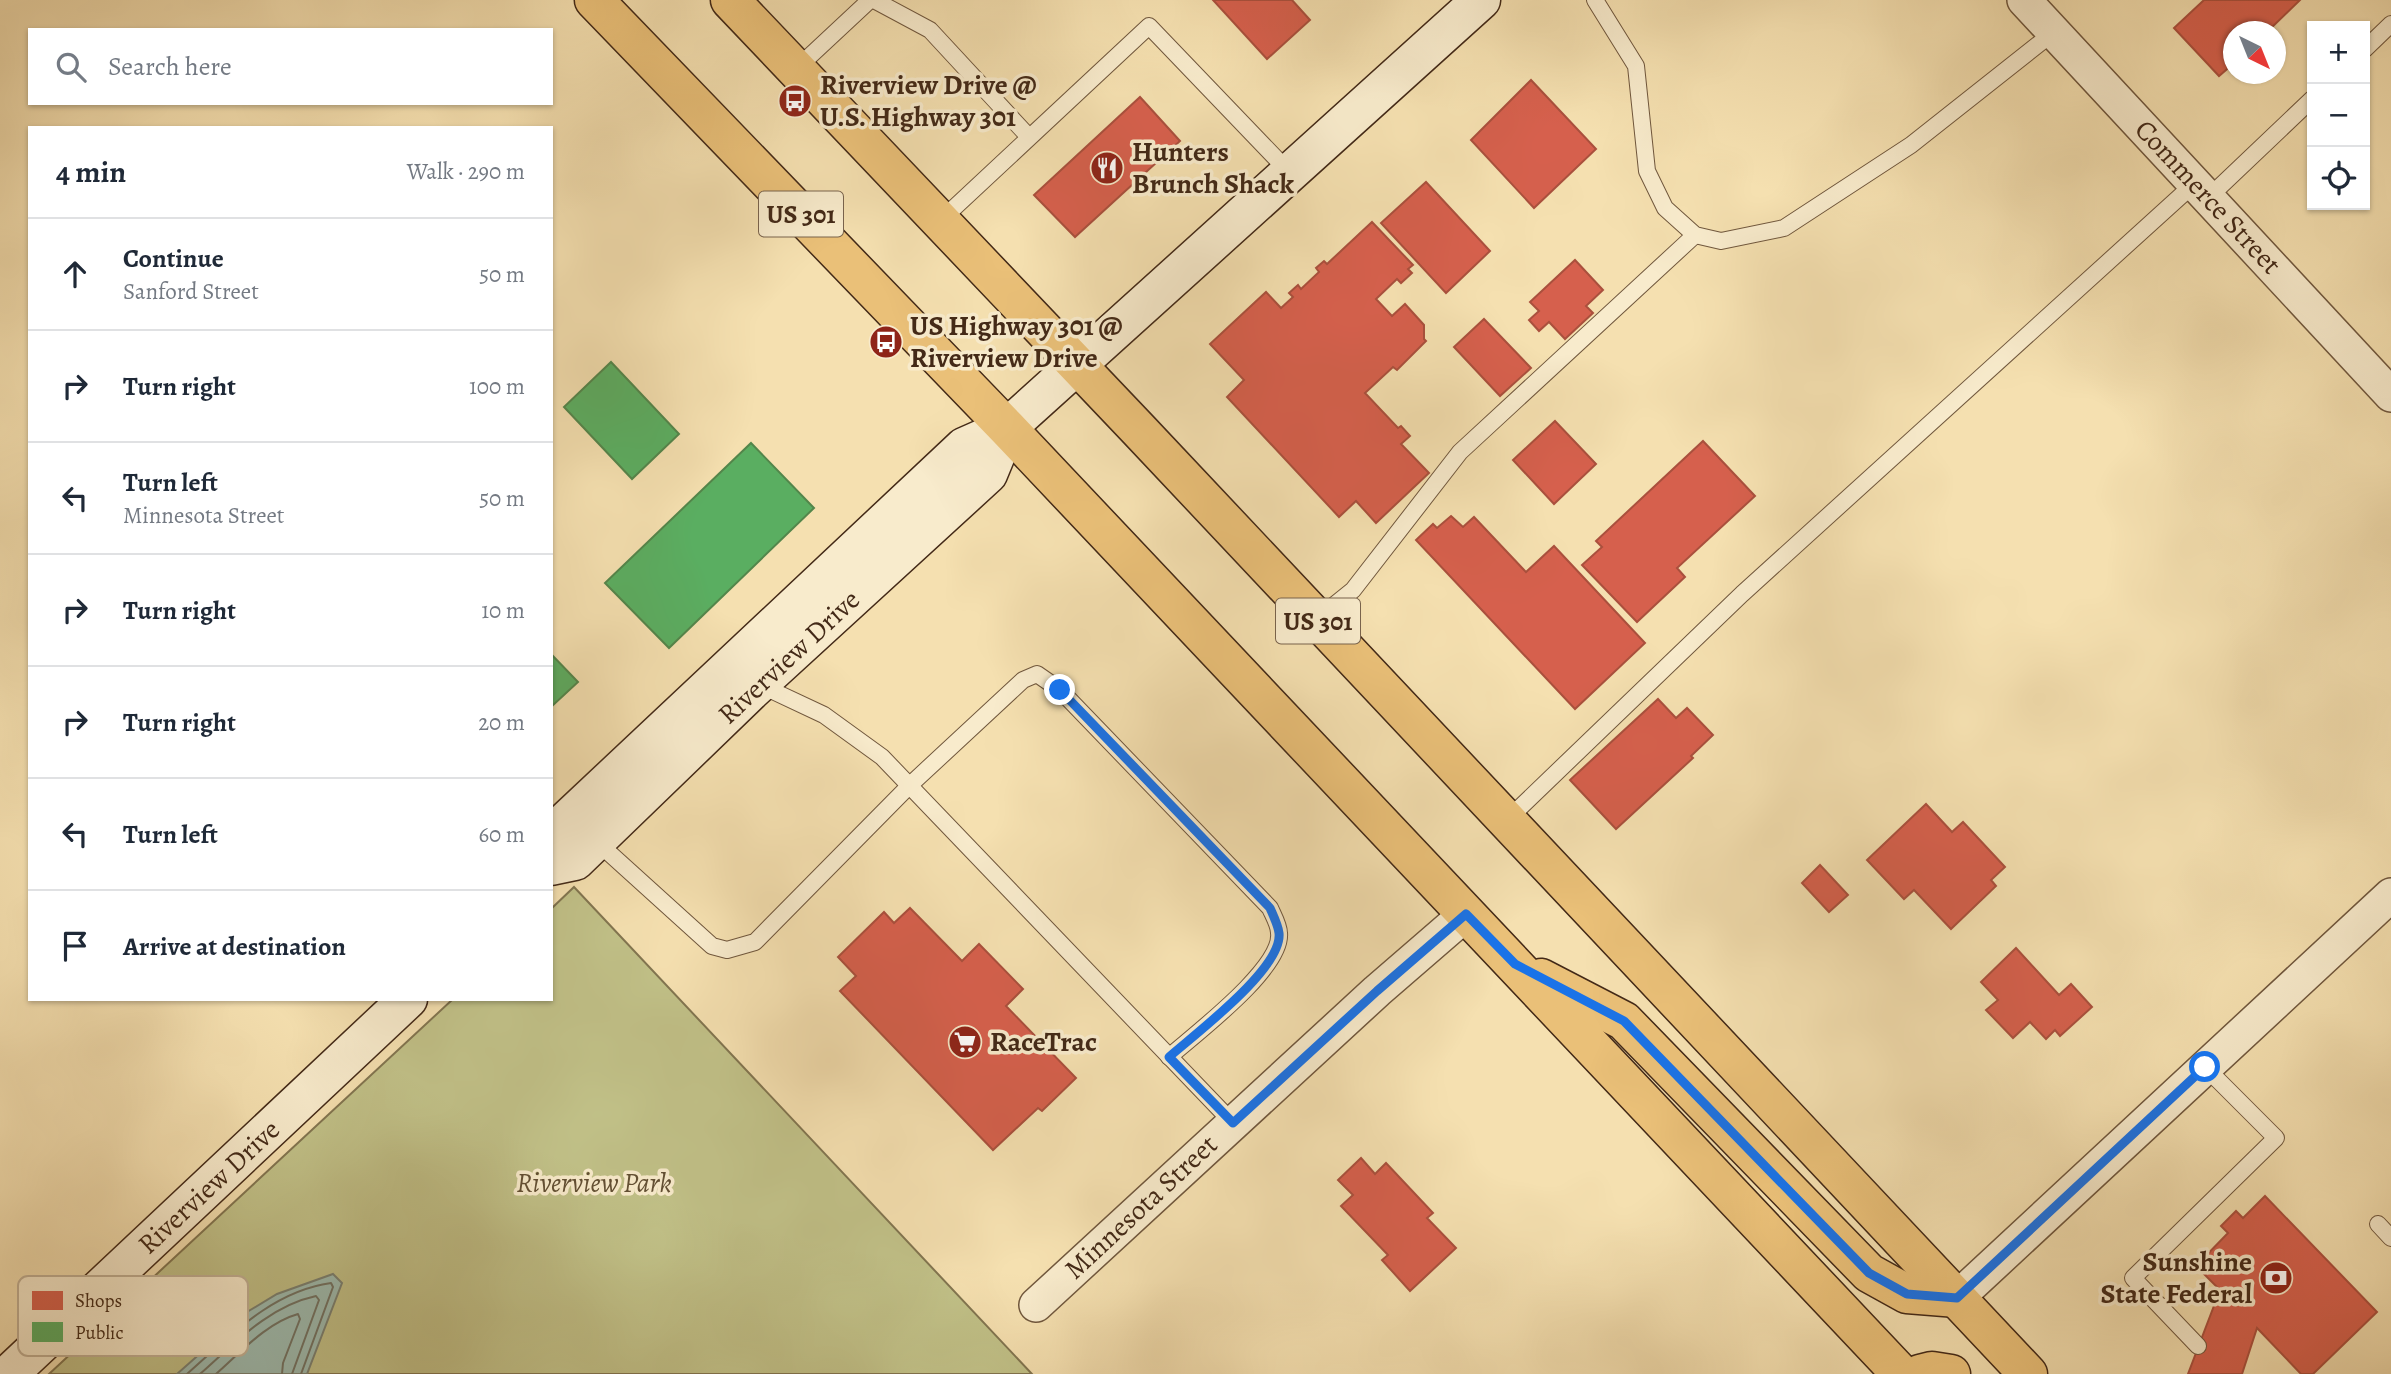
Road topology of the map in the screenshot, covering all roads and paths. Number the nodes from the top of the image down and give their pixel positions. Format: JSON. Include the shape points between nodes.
{"nodes":[{"id":1,"x":594,"y":0,"type":"edge"},
{"id":2,"x":730,"y":0,"type":"edge"},
{"id":3,"x":872,"y":0,"type":"edge"},
{"id":4,"x":1481,"y":0,"type":"edge"},
{"id":5,"x":1595,"y":0,"type":"edge"},
{"id":6,"x":2024,"y":0,"type":"edge"},
{"id":7,"x":2391,"y":24,"type":"edge"},
{"id":8,"x":2054,"y":32,"type":"junction"},
{"id":9,"x":2370,"y":44,"type":"edge"},
{"id":10,"x":796,"y":69,"type":"junction"},
{"id":11,"x":2307,"y":103,"type":"edge"},
{"id":12,"x":1030,"y":137,"type":"junction"},
{"id":13,"x":1290,"y":173,"type":"junction"},
{"id":14,"x":2202,"y":190,"type":"junction"},
{"id":15,"x":940,"y":221,"type":"junction"},
{"id":16,"x":1695,"y":235,"type":"junction"},
{"id":17,"x":1077,"y":365,"type":"junction"},
{"id":18,"x":2391,"y":395,"type":"edge"},
{"id":19,"x":1007,"y":428,"type":"junction"},
{"id":20,"x":1317,"y":619,"type":"junction"},
{"id":21,"x":758,"y":684,"type":"junction"},
{"id":22,"x":910,"y":785,"type":"junction"},
{"id":23,"x":1507,"y":820,"type":"junction"},
{"id":24,"x":553,"y":833,"type":"edge"},
{"id":25,"x":596,"y":841,"type":"junction"},
{"id":26,"x":553,"y":866,"type":"edge"},
{"id":27,"x":2391,"y":895,"type":"edge"},
{"id":28,"x":1466,"y":914,"type":"junction"},
{"id":29,"x":1515,"y":964,"type":"junction"},
{"id":30,"x":406,"y":1001,"type":"edge"},
{"id":31,"x":1169,"y":1057,"type":"junction"},
{"id":32,"x":2205,"y":1067,"type":"junction"},
{"id":33,"x":1233,"y":1123,"type":"junction"},
{"id":34,"x":2378,"y":1224,"type":"dead end"},
{"id":35,"x":2391,"y":1238,"type":"edge"},
{"id":36,"x":113,"y":1276,"type":"edge"},
{"id":37,"x":1957,"y":1298,"type":"junction"},
{"id":38,"x":1036,"y":1305,"type":"dead end"},
{"id":39,"x":2198,"y":1346,"type":"dead end"},
{"id":40,"x":28,"y":1356,"type":"edge"},
{"id":41,"x":9,"y":1374,"type":"edge"},
{"id":42,"x":1901,"y":1374,"type":"edge"},
{"id":43,"x":1920,"y":1374,"type":"edge"},
{"id":44,"x":1951,"y":1374,"type":"edge"},
{"id":45,"x":2028,"y":1374,"type":"edge"}],
"edges":[{"from":1,"to":19,"type":"main road","number":"US 301"},
{"from":2,"to":10,"type":"main road","number":"US 301"},
{"from":3,"to":10,"type":"lane"},
{"from":3,"to":12,"type":"lane","via":[[930,30]]},
{"from":4,"to":13,"type":"street","name":"Riverview Drive"},
{"from":5,"to":16,"type":"lane","via":[[1636,66],[1647,170],[1665,208]]},
{"from":6,"to":8,"type":"street","name":"Commerce Street"},
{"from":7,"to":9,"type":"lane"},
{"from":8,"to":14,"type":"street","name":"Commerce Street"},
{"from":8,"to":16,"type":"lane","via":[[1911,145],[1784,228],[1721,241]]},
{"from":10,"to":15,"type":"main road","number":"US 301"},
{"from":11,"to":14,"type":"lane"},
{"from":12,"to":13,"type":"lane","via":[[1149,26]]},
{"from":12,"to":15,"type":"lane"},
{"from":13,"to":17,"type":"street","name":"Riverview Drive"},
{"from":14,"to":18,"type":"street","name":"Commerce Street"},
{"from":14,"to":23,"type":"lane","via":[[1742,594]]},
{"from":15,"to":17,"type":"main road","number":"US 301"},
{"from":16,"to":20,"type":"lane","via":[[1460,452],[1353,590]]},
{"from":17,"to":19,"type":"street","name":"Riverview Drive"},
{"from":17,"to":20,"type":"main road","number":"US 301"},
{"from":19,"to":21,"type":"street","name":"Riverview Drive","via":[[988,474]]},
{"from":19,"to":24,"type":"street","name":"Riverview Drive","via":[[964,447]]},
{"from":19,"to":28,"type":"main road","number":"US 301"},
{"from":20,"to":23,"type":"main road","number":"US 301"},
{"from":21,"to":22,"type":"lane","via":[[824,715],[882,757]]},
{"from":21,"to":25,"type":"street","name":"Riverview Drive"},
{"from":22,"to":25,"type":"lane","via":[[755,942],[727,950],[712,946]]},
{"from":22,"to":31,"type":"lane"},
{"from":22,"to":31,"type":"lane","via":[[1023,680],[1037,674],[1060,690],[1270,908],[1280,934],[1275,956],[1247,989]]},
{"from":23,"to":37,"type":"main road","number":"US 301"},
{"from":25,"to":26,"type":"street","name":"Riverview Drive","via":[[575,861]]},
{"from":27,"to":32,"type":"street"},
{"from":28,"to":29,"type":"main road","number":"US 301"},
{"from":28,"to":33,"type":"street","name":"Minnesota Street"},
{"from":29,"to":37,"type":"main road","via":[[1624,1021],[1869,1273],[1907,1294]]},
{"from":29,"to":42,"type":"main road","number":"US 301"},
{"from":30,"to":36,"type":"street","name":"Riverview Drive"},
{"from":31,"to":33,"type":"lane"},
{"from":32,"to":37,"type":"street"},
{"from":32,"to":39,"type":"lane","via":[[2276,1138],[2133,1278]]},
{"from":33,"to":38,"type":"street","name":"Minnesota Street"},
{"from":34,"to":35,"type":"lane"},
{"from":37,"to":45,"type":"main road","number":"US 301"},
{"from":40,"to":41,"type":"street","name":"Riverview Drive"},
{"from":43,"to":44,"type":"main road"}]}
